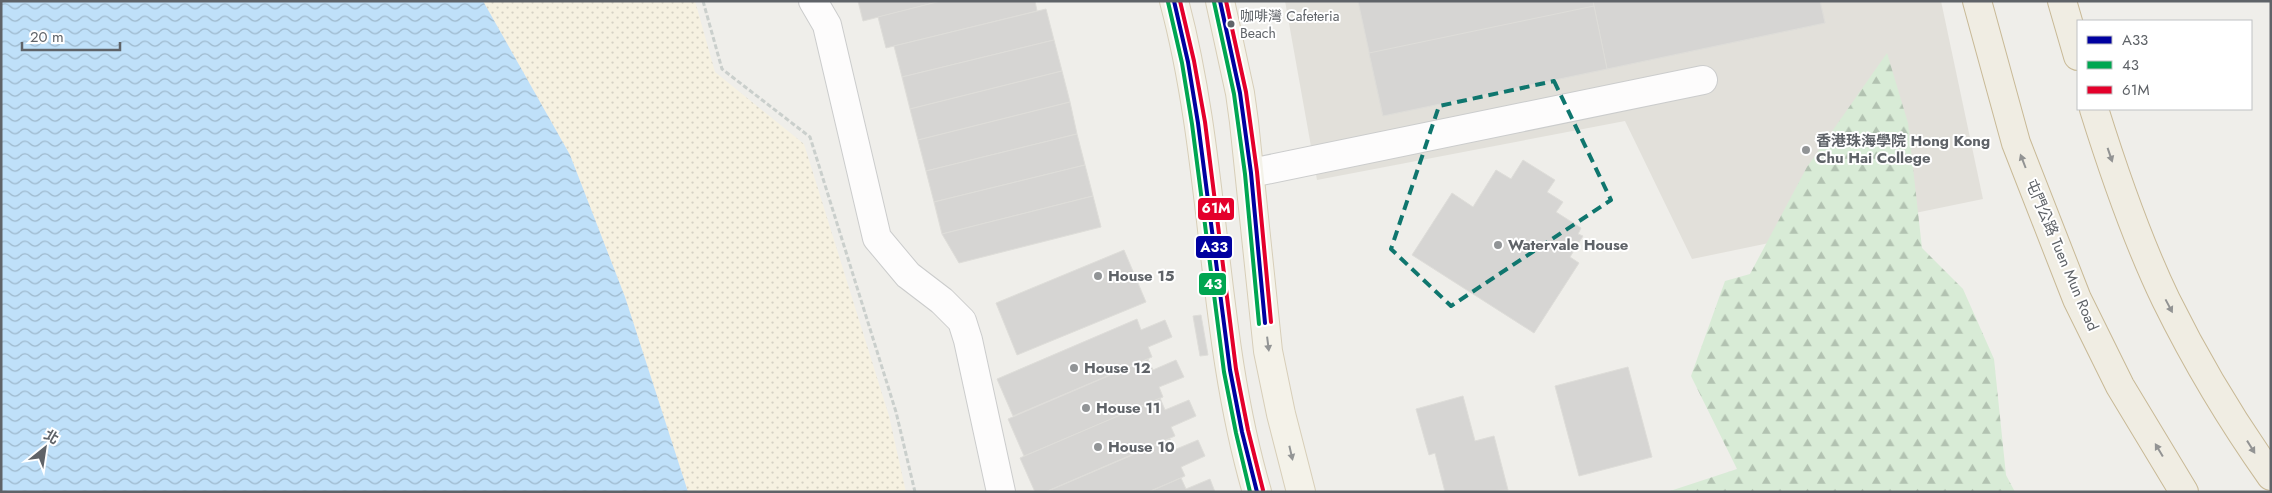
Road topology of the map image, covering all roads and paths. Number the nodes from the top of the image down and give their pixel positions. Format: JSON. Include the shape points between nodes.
{"nodes":[{"id":1,"x":703,"y":1,"type":"edge"},
{"id":2,"x":813,"y":1,"type":"edge"},
{"id":3,"x":1174,"y":1,"type":"edge"},
{"id":4,"x":1220,"y":1,"type":"edge"},
{"id":5,"x":1977,"y":1,"type":"edge"},
{"id":6,"x":2062,"y":1,"type":"edge"},
{"id":7,"x":2077,"y":53,"type":"edge"},
{"id":8,"x":1704,"y":80,"type":"dead end"},
{"id":9,"x":2094,"y":110,"type":"edge"},
{"id":10,"x":1251,"y":173,"type":"junction"},
{"id":11,"x":2271,"y":476,"type":"edge"},
{"id":12,"x":915,"y":492,"type":"edge"},
{"id":13,"x":1001,"y":492,"type":"edge"},
{"id":14,"x":1257,"y":492,"type":"edge"},
{"id":15,"x":1301,"y":492,"type":"edge"},
{"id":16,"x":2184,"y":492,"type":"edge"}],
"edges":[{"from":1,"to":12,"type":"path","via":[[722,69],[810,137],[896,412]]},
{"from":2,"to":13,"type":"lane","via":[[827,25],[877,238],[908,275],[962,321]]},
{"from":3,"to":14,"type":"main road","via":[[1198,125],[1225,346]]},
{"from":4,"to":10,"type":"main road","via":[[1240,93]]},
{"from":16,"to":5,"type":"highway","name":"屯門公路 Tuen Mun Road","one_way":true,"via":[[2120,386],[2077,299],[2016,143]]},
{"from":6,"to":7,"type":"highway"},
{"from":8,"to":10,"type":"lane"},
{"from":9,"to":11,"type":"highway","one_way":true,"via":[[2166,301],[2227,408]]},
{"from":10,"to":15,"type":"main road","one_way":true,"via":[[1268,351]]}]}
